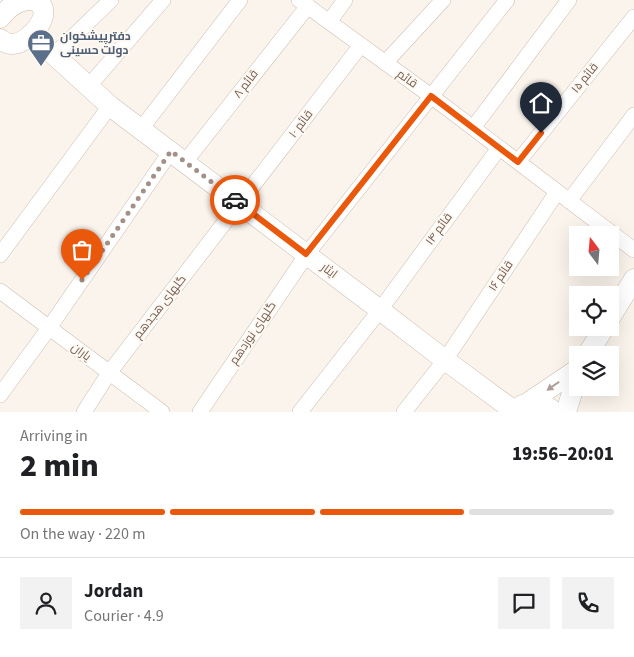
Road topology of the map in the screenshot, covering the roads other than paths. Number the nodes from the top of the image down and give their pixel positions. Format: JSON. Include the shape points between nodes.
{"nodes":[{"id":1,"x":111,"y":0,"type":"edge"},
{"id":2,"x":163,"y":0,"type":"edge"},
{"id":3,"x":240,"y":0,"type":"edge"},
{"id":4,"x":345,"y":0,"type":"edge"},
{"id":5,"x":443,"y":0,"type":"edge"},
{"id":6,"x":508,"y":0,"type":"edge"},
{"id":7,"x":569,"y":0,"type":"edge"},
{"id":8,"x":31,"y":1,"type":"edge"},
{"id":9,"x":304,"y":3,"type":"edge"},
{"id":10,"x":634,"y":17,"type":"edge"},
{"id":11,"x":0,"y":18,"type":"edge"},
{"id":12,"x":329,"y":22,"type":"junction"},
{"id":13,"x":31,"y":34,"type":"junction"},
{"id":14,"x":1,"y":42,"type":"edge"},
{"id":15,"x":361,"y":45,"type":"junction"},
{"id":16,"x":54,"y":54,"type":"junction"},
{"id":17,"x":385,"y":63,"type":"junction"},
{"id":18,"x":89,"y":86,"type":"junction"},
{"id":19,"x":431,"y":96,"type":"junction"},
{"id":20,"x":110,"y":106,"type":"junction"},
{"id":21,"x":634,"y":115,"type":"edge"},
{"id":22,"x":473,"y":128,"type":"junction"},
{"id":23,"x":141,"y":129,"type":"junction"},
{"id":24,"x":499,"y":148,"type":"junction"},
{"id":25,"x":178,"y":157,"type":"junction"},
{"id":26,"x":518,"y":162,"type":"junction"},
{"id":27,"x":557,"y":192,"type":"junction"},
{"id":28,"x":569,"y":201,"type":"junction"},
{"id":29,"x":240,"y":204,"type":"junction"},
{"id":30,"x":634,"y":250,"type":"edge"},
{"id":31,"x":306,"y":254,"type":"junction"},
{"id":32,"x":0,"y":255,"type":"edge"},
{"id":33,"x":634,"y":279,"type":"edge"},
{"id":34,"x":0,"y":291,"type":"edge"},
{"id":35,"x":619,"y":303,"type":"edge"},
{"id":36,"x":380,"y":310,"type":"junction"},
{"id":37,"x":49,"y":328,"type":"junction"},
{"id":38,"x":444,"y":360,"type":"junction"},
{"id":39,"x":109,"y":373,"type":"junction"},
{"id":40,"x":569,"y":375,"type":"edge"},
{"id":41,"x":0,"y":395,"type":"edge"},
{"id":42,"x":571,"y":396,"type":"edge"},
{"id":43,"x":518,"y":408,"type":"edge"},
{"id":44,"x":84,"y":412,"type":"edge"},
{"id":45,"x":162,"y":412,"type":"edge"},
{"id":46,"x":200,"y":412,"type":"edge"},
{"id":47,"x":300,"y":412,"type":"edge"},
{"id":48,"x":404,"y":412,"type":"edge"},
{"id":49,"x":554,"y":412,"type":"edge"},
{"id":50,"x":566,"y":412,"type":"edge"}],
"edges":[{"from":1,"to":16,"type":"street"},
{"from":2,"to":18,"type":"street"},
{"from":3,"to":23,"type":"street"},
{"from":4,"to":12,"type":"street"},
{"from":5,"to":17,"type":"street"},
{"from":6,"to":19,"type":"street","name":"گلهای نوزدهم"},
{"from":7,"to":22,"type":"street"},
{"from":8,"to":11,"type":"street","via":[[15,4]]},
{"from":8,"to":13,"type":"street","via":[[43,9],[42,20]]},
{"from":9,"to":12,"type":"street","name":"قائم"},
{"from":9,"to":25,"type":"street","name":"قائم ۸"},
{"from":10,"to":26,"type":"street","name":"قائم ۱۵"},
{"from":12,"to":15,"type":"street","name":"قائم"},
{"from":13,"to":14,"type":"street","via":[[19,42]]},
{"from":13,"to":16,"type":"street","name":"ایثار"},
{"from":15,"to":17,"type":"street","name":"قائم"},
{"from":15,"to":29,"type":"street","name":"قائم ۱۰"},
{"from":16,"to":18,"type":"street","name":"ایثار"},
{"from":17,"to":19,"type":"street","name":"قائم"},
{"from":18,"to":20,"type":"street","name":"ایثار"},
{"from":19,"to":22,"type":"street","name":"قائم"},
{"from":19,"to":31,"type":"street","name":"گلهای نوزدهم"},
{"from":20,"to":23,"type":"street","name":"ایثار"},
{"from":20,"to":32,"type":"street"},
{"from":21,"to":28,"type":"street"},
{"from":22,"to":24,"type":"street","name":"قائم"},
{"from":23,"to":25,"type":"street","name":"ایثار"},
{"from":24,"to":26,"type":"street","name":"قائم"},
{"from":24,"to":36,"type":"street","name":"قائم ۱۴"},
{"from":25,"to":29,"type":"street","name":"ایثار"},
{"from":25,"to":37,"type":"street","name":"قائم ۸"},
{"from":26,"to":27,"type":"street","name":"قائم"},
{"from":27,"to":28,"type":"street","name":"قائم"},
{"from":27,"to":38,"type":"street","name":"قائم ۱۶"},
{"from":28,"to":30,"type":"street","name":"قائم"},
{"from":29,"to":31,"type":"street","name":"ایثار"},
{"from":29,"to":39,"type":"street","name":"گلهای هجدهم"},
{"from":31,"to":36,"type":"street","name":"ایثار"},
{"from":31,"to":46,"type":"street","name":"گلهای نوزدهم"},
{"from":33,"to":35,"type":"street"},
{"from":34,"to":37,"type":"street","name":"یاران"},
{"from":36,"to":38,"type":"street","name":"ایثار"},
{"from":36,"to":47,"type":"street","name":"قائم ۱۴"},
{"from":37,"to":39,"type":"street","name":"یاران"},
{"from":37,"to":41,"type":"street","name":"قائم ۸"},
{"from":38,"to":43,"type":"street","name":"ایثار"},
{"from":38,"to":48,"type":"street","name":"قائم ۱۶"},
{"from":39,"to":44,"type":"street","name":"گلهای هجدهم"},
{"from":39,"to":45,"type":"street","name":"یاران"},
{"from":40,"to":43,"type":"street","one_way":true},
{"from":42,"to":50,"type":"street"},
{"from":43,"to":49,"type":"street","name":"ایثار","via":[[538,402]]}]}
